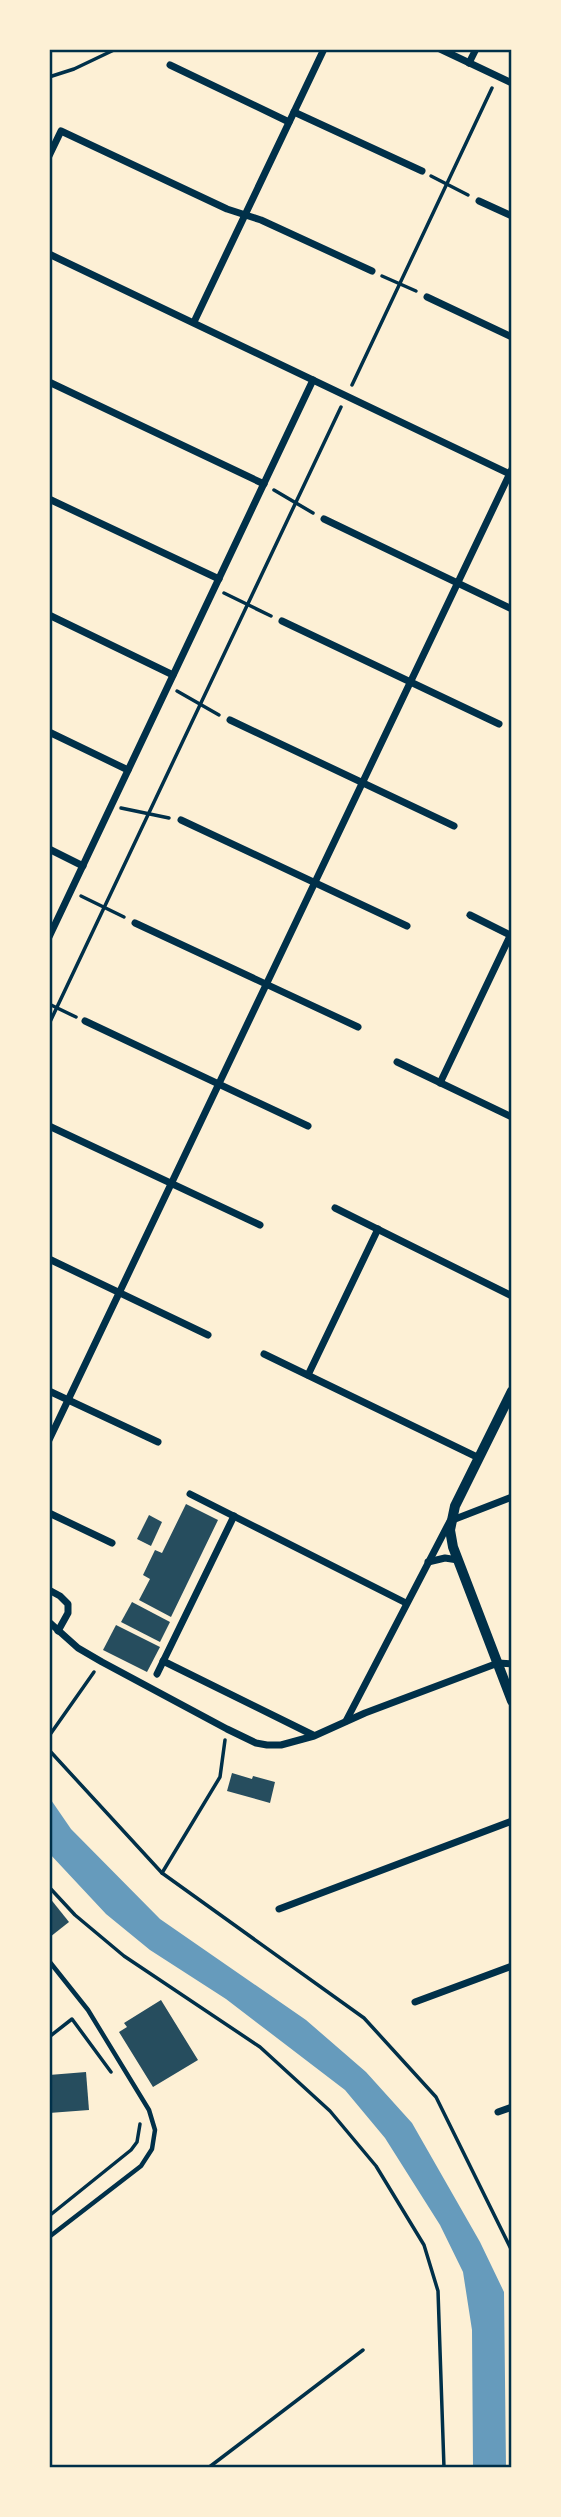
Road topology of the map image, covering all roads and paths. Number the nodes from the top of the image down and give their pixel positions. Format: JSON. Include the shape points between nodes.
{"nodes":[{"id":1,"x":116,"y":49,"type":"edge"},
{"id":2,"x":324,"y":49,"type":"edge"},
{"id":3,"x":440,"y":49,"type":"edge"},
{"id":4,"x":476,"y":49,"type":"edge"},
{"id":5,"x":469,"y":63,"type":"junction"},
{"id":6,"x":170,"y":65,"type":"dead end"},
{"id":7,"x":49,"y":77,"type":"edge"},
{"id":8,"x":498,"y":77,"type":"junction"},
{"id":9,"x":512,"y":83,"type":"edge"},
{"id":10,"x":294,"y":112,"type":"junction"},
{"id":11,"x":289,"y":122,"type":"junction"},
{"id":12,"x":49,"y":156,"type":"edge"},
{"id":13,"x":422,"y":171,"type":"joint"},
{"id":14,"x":447,"y":184,"type":"junction"},
{"id":15,"x":479,"y":201,"type":"joint"},
{"id":16,"x":245,"y":215,"type":"junction"},
{"id":17,"x":512,"y":216,"type":"edge"},
{"id":18,"x":49,"y":254,"type":"edge"},
{"id":19,"x":372,"y":271,"type":"joint"},
{"id":20,"x":400,"y":284,"type":"junction"},
{"id":21,"x":428,"y":297,"type":"joint"},
{"id":22,"x":194,"y":323,"type":"junction"},
{"id":23,"x":512,"y":337,"type":"edge"},
{"id":24,"x":313,"y":380,"type":"junction"},
{"id":25,"x":49,"y":382,"type":"edge"},
{"id":26,"x":347,"y":396,"type":"junction"},
{"id":27,"x":511,"y":472,"type":"edge"},
{"id":28,"x":264,"y":484,"type":"junction"},
{"id":29,"x":49,"y":499,"type":"edge"},
{"id":30,"x":296,"y":504,"type":"junction"},
{"id":31,"x":324,"y":519,"type":"joint"},
{"id":32,"x":219,"y":579,"type":"junction"},
{"id":33,"x":458,"y":583,"type":"junction"},
{"id":34,"x":214,"y":589,"type":"junction"},
{"id":35,"x":248,"y":605,"type":"junction"},
{"id":36,"x":512,"y":609,"type":"edge"},
{"id":37,"x":49,"y":615,"type":"edge"},
{"id":38,"x":282,"y":621,"type":"joint"},
{"id":39,"x":173,"y":675,"type":"junction"},
{"id":40,"x":411,"y":682,"type":"junction"},
{"id":41,"x":168,"y":686,"type":"junction"},
{"id":42,"x":200,"y":705,"type":"junction"},
{"id":43,"x":230,"y":720,"type":"joint"},
{"id":44,"x":499,"y":724,"type":"dead end"},
{"id":45,"x":49,"y":732,"type":"edge"},
{"id":46,"x":128,"y":770,"type":"junction"},
{"id":47,"x":362,"y":783,"type":"junction"},
{"id":48,"x":111,"y":806,"type":"junction"},
{"id":49,"x":149,"y":814,"type":"junction"},
{"id":50,"x":181,"y":820,"type":"joint"},
{"id":51,"x":454,"y":826,"type":"dead end"},
{"id":52,"x":49,"y":849,"type":"edge"},
{"id":53,"x":83,"y":866,"type":"junction"},
{"id":54,"x":315,"y":883,"type":"junction"},
{"id":55,"x":71,"y":891,"type":"junction"},
{"id":56,"x":104,"y":907,"type":"junction"},
{"id":57,"x":470,"y":915,"type":"dead end"},
{"id":58,"x":135,"y":923,"type":"joint"},
{"id":59,"x":407,"y":926,"type":"dead end"},
{"id":60,"x":511,"y":936,"type":"edge"},
{"id":61,"x":49,"y":937,"type":"edge"},
{"id":62,"x":266,"y":984,"type":"junction"},
{"id":63,"x":49,"y":1004,"type":"edge"},
{"id":64,"x":57,"y":1008,"type":"junction"},
{"id":65,"x":85,"y":1021,"type":"joint"},
{"id":66,"x":49,"y":1024,"type":"edge"},
{"id":67,"x":358,"y":1027,"type":"dead end"},
{"id":68,"x":397,"y":1062,"type":"dead end"},
{"id":69,"x":439,"y":1083,"type":"junction"},
{"id":70,"x":219,"y":1084,"type":"junction"},
{"id":71,"x":512,"y":1118,"type":"edge"},
{"id":72,"x":49,"y":1126,"type":"edge"},
{"id":73,"x":308,"y":1126,"type":"dead end"},
{"id":74,"x":171,"y":1184,"type":"junction"},
{"id":75,"x":335,"y":1208,"type":"dead end"},
{"id":76,"x":260,"y":1225,"type":"dead end"},
{"id":77,"x":378,"y":1229,"type":"junction"},
{"id":78,"x":49,"y":1259,"type":"edge"},
{"id":79,"x":119,"y":1293,"type":"junction"},
{"id":80,"x":512,"y":1296,"type":"edge"},
{"id":81,"x":208,"y":1335,"type":"dead end"},
{"id":82,"x":264,"y":1354,"type":"dead end"},
{"id":83,"x":308,"y":1375,"type":"junction"},
{"id":84,"x":49,"y":1391,"type":"edge"},
{"id":85,"x":512,"y":1391,"type":"edge"},
{"id":86,"x":68,"y":1400,"type":"junction"},
{"id":87,"x":49,"y":1440,"type":"edge"},
{"id":88,"x":158,"y":1442,"type":"dead end"},
{"id":89,"x":479,"y":1458,"type":"junction"},
{"id":90,"x":191,"y":1494,"type":"dead end"},
{"id":91,"x":512,"y":1497,"type":"edge"},
{"id":92,"x":49,"y":1513,"type":"edge"},
{"id":93,"x":234,"y":1516,"type":"junction"},
{"id":94,"x":450,"y":1521,"type":"junction"},
{"id":95,"x":112,"y":1542,"type":"dead end"},
{"id":96,"x":458,"y":1560,"type":"junction"},
{"id":97,"x":427,"y":1562,"type":"junction"},
{"id":98,"x":49,"y":1590,"type":"edge"},
{"id":99,"x":406,"y":1603,"type":"junction"},
{"id":100,"x":49,"y":1622,"type":"edge"},
{"id":101,"x":58,"y":1630,"type":"junction"},
{"id":102,"x":163,"y":1661,"type":"junction"},
{"id":103,"x":102,"y":1662,"type":"junction"},
{"id":104,"x":498,"y":1663,"type":"junction"},
{"id":105,"x":512,"y":1664,"type":"edge"},
{"id":106,"x":157,"y":1674,"type":"dead end"},
{"id":107,"x":512,"y":1701,"type":"edge"},
{"id":108,"x":346,"y":1721,"type":"junction"},
{"id":109,"x":226,"y":1729,"type":"junction"},
{"id":110,"x":49,"y":1736,"type":"edge"},
{"id":111,"x":314,"y":1736,"type":"junction"},
{"id":112,"x":49,"y":1750,"type":"edge"},
{"id":113,"x":512,"y":1821,"type":"edge"},
{"id":114,"x":162,"y":1873,"type":"junction"},
{"id":115,"x":49,"y":1887,"type":"edge"},
{"id":116,"x":279,"y":1909,"type":"dead end"},
{"id":117,"x":49,"y":1961,"type":"edge"},
{"id":118,"x":512,"y":1966,"type":"edge"},
{"id":119,"x":415,"y":2002,"type":"dead end"},
{"id":120,"x":49,"y":2036,"type":"edge"},
{"id":121,"x":117,"y":2081,"type":"dead end"},
{"id":122,"x":512,"y":2107,"type":"edge"},
{"id":123,"x":498,"y":2112,"type":"dead end"},
{"id":124,"x":140,"y":2118,"type":"dead end"},
{"id":125,"x":49,"y":2217,"type":"edge"},
{"id":126,"x":49,"y":2237,"type":"edge"},
{"id":127,"x":512,"y":2251,"type":"edge"},
{"id":128,"x":363,"y":2350,"type":"dead end"},
{"id":129,"x":208,"y":2468,"type":"edge"},
{"id":130,"x":444,"y":2468,"type":"edge"}],
"edges":[{"from":1,"to":7,"type":"path"},
{"from":2,"to":10,"type":"street"},
{"from":3,"to":5,"type":"street"},
{"from":4,"to":5,"type":"street"},
{"from":5,"to":8,"type":"street"},
{"from":6,"to":11,"type":"street"},
{"from":8,"to":9,"type":"street"},
{"from":8,"to":14,"type":"path"},
{"from":10,"to":11,"type":"street"},
{"from":10,"to":13,"type":"street"},
{"from":11,"to":16,"type":"street"},
{"from":12,"to":16,"type":"street","via":[[61,131]]},
{"from":13,"to":14,"type":"path"},
{"from":14,"to":15,"type":"path"},
{"from":14,"to":20,"type":"path"},
{"from":15,"to":17,"type":"street"},
{"from":16,"to":19,"type":"street"},
{"from":16,"to":22,"type":"street"},
{"from":18,"to":22,"type":"street"},
{"from":19,"to":20,"type":"path"},
{"from":20,"to":21,"type":"path"},
{"from":20,"to":26,"type":"path"},
{"from":21,"to":23,"type":"street"},
{"from":22,"to":24,"type":"street"},
{"from":24,"to":26,"type":"street"},
{"from":24,"to":28,"type":"street"},
{"from":25,"to":28,"type":"street"},
{"from":26,"to":27,"type":"street"},
{"from":26,"to":30,"type":"path"},
{"from":27,"to":33,"type":"street"},
{"from":28,"to":30,"type":"path"},
{"from":28,"to":32,"type":"street"},
{"from":29,"to":32,"type":"street"},
{"from":30,"to":31,"type":"path"},
{"from":30,"to":35,"type":"path"},
{"from":31,"to":33,"type":"street"},
{"from":32,"to":34,"type":"street"},
{"from":33,"to":36,"type":"street"},
{"from":33,"to":40,"type":"street"},
{"from":34,"to":35,"type":"path"},
{"from":34,"to":39,"type":"street"},
{"from":35,"to":38,"type":"path"},
{"from":35,"to":42,"type":"path"},
{"from":37,"to":39,"type":"street"},
{"from":38,"to":40,"type":"street"},
{"from":39,"to":41,"type":"street"},
{"from":40,"to":44,"type":"street"},
{"from":40,"to":47,"type":"street"},
{"from":41,"to":42,"type":"path"},
{"from":41,"to":46,"type":"street"},
{"from":42,"to":43,"type":"path"},
{"from":42,"to":49,"type":"path"},
{"from":43,"to":47,"type":"street"},
{"from":45,"to":46,"type":"street"},
{"from":46,"to":48,"type":"street"},
{"from":47,"to":51,"type":"street"},
{"from":47,"to":54,"type":"street"},
{"from":48,"to":49,"type":"path"},
{"from":48,"to":53,"type":"street"},
{"from":49,"to":50,"type":"path"},
{"from":49,"to":56,"type":"path"},
{"from":50,"to":54,"type":"street"},
{"from":52,"to":53,"type":"street"},
{"from":53,"to":55,"type":"street"},
{"from":54,"to":59,"type":"street"},
{"from":54,"to":62,"type":"street"},
{"from":55,"to":56,"type":"path"},
{"from":55,"to":61,"type":"street"},
{"from":56,"to":58,"type":"path"},
{"from":56,"to":64,"type":"path"},
{"from":57,"to":60,"type":"street"},
{"from":58,"to":62,"type":"street"},
{"from":60,"to":69,"type":"street"},
{"from":62,"to":67,"type":"street"},
{"from":62,"to":70,"type":"street"},
{"from":63,"to":64,"type":"path"},
{"from":64,"to":65,"type":"path"},
{"from":64,"to":66,"type":"path"},
{"from":65,"to":70,"type":"street"},
{"from":68,"to":69,"type":"street"},
{"from":69,"to":71,"type":"street"},
{"from":70,"to":73,"type":"street"},
{"from":70,"to":74,"type":"street"},
{"from":72,"to":74,"type":"street"},
{"from":74,"to":76,"type":"street"},
{"from":74,"to":79,"type":"street"},
{"from":75,"to":77,"type":"street"},
{"from":77,"to":80,"type":"street"},
{"from":77,"to":83,"type":"street"},
{"from":78,"to":79,"type":"street"},
{"from":79,"to":81,"type":"street"},
{"from":79,"to":86,"type":"street"},
{"from":82,"to":83,"type":"street"},
{"from":83,"to":89,"type":"street"},
{"from":84,"to":86,"type":"street"},
{"from":85,"to":89,"type":"street"},
{"from":86,"to":87,"type":"street"},
{"from":86,"to":88,"type":"street"},
{"from":89,"to":94,"type":"street"},
{"from":90,"to":93,"type":"street"},
{"from":91,"to":94,"type":"street"},
{"from":92,"to":95,"type":"street"},
{"from":93,"to":99,"type":"street"},
{"from":93,"to":102,"type":"street"},
{"from":94,"to":96,"type":"street"},
{"from":94,"to":97,"type":"street"},
{"from":96,"to":97,"type":"street"},
{"from":96,"to":104,"type":"street"},
{"from":97,"to":99,"type":"street"},
{"from":98,"to":101,"type":"street","via":[[68,1604]]},
{"from":99,"to":108,"type":"street"},
{"from":100,"to":101,"type":"street"},
{"from":101,"to":103,"type":"street"},
{"from":102,"to":106,"type":"street"},
{"from":102,"to":111,"type":"street"},
{"from":103,"to":109,"type":"street"},
{"from":103,"to":110,"type":"path"},
{"from":104,"to":105,"type":"street"},
{"from":104,"to":107,"type":"street"},
{"from":104,"to":108,"type":"street"},
{"from":108,"to":111,"type":"street"},
{"from":109,"to":111,"type":"street","via":[[267,1745]]},
{"from":109,"to":114,"type":"path","via":[[220,1777]]},
{"from":112,"to":114,"type":"path"},
{"from":113,"to":116,"type":"street"},
{"from":114,"to":127,"type":"path","via":[[364,2018],[436,2097]]},
{"from":115,"to":130,"type":"path","via":[[124,1956],[260,2047],[330,2111],[376,2166],[424,2245],[438,2291]]},
{"from":117,"to":126,"type":"lane","via":[[88,2010],[149,2110],[155,2130],[152,2149],[141,2166]]},
{"from":118,"to":119,"type":"street"},
{"from":120,"to":121,"type":"path","via":[[72,2019]]},
{"from":122,"to":123,"type":"street"},
{"from":124,"to":125,"type":"path","via":[[140,2133],[131,2150]]},
{"from":128,"to":129,"type":"path"}]}
